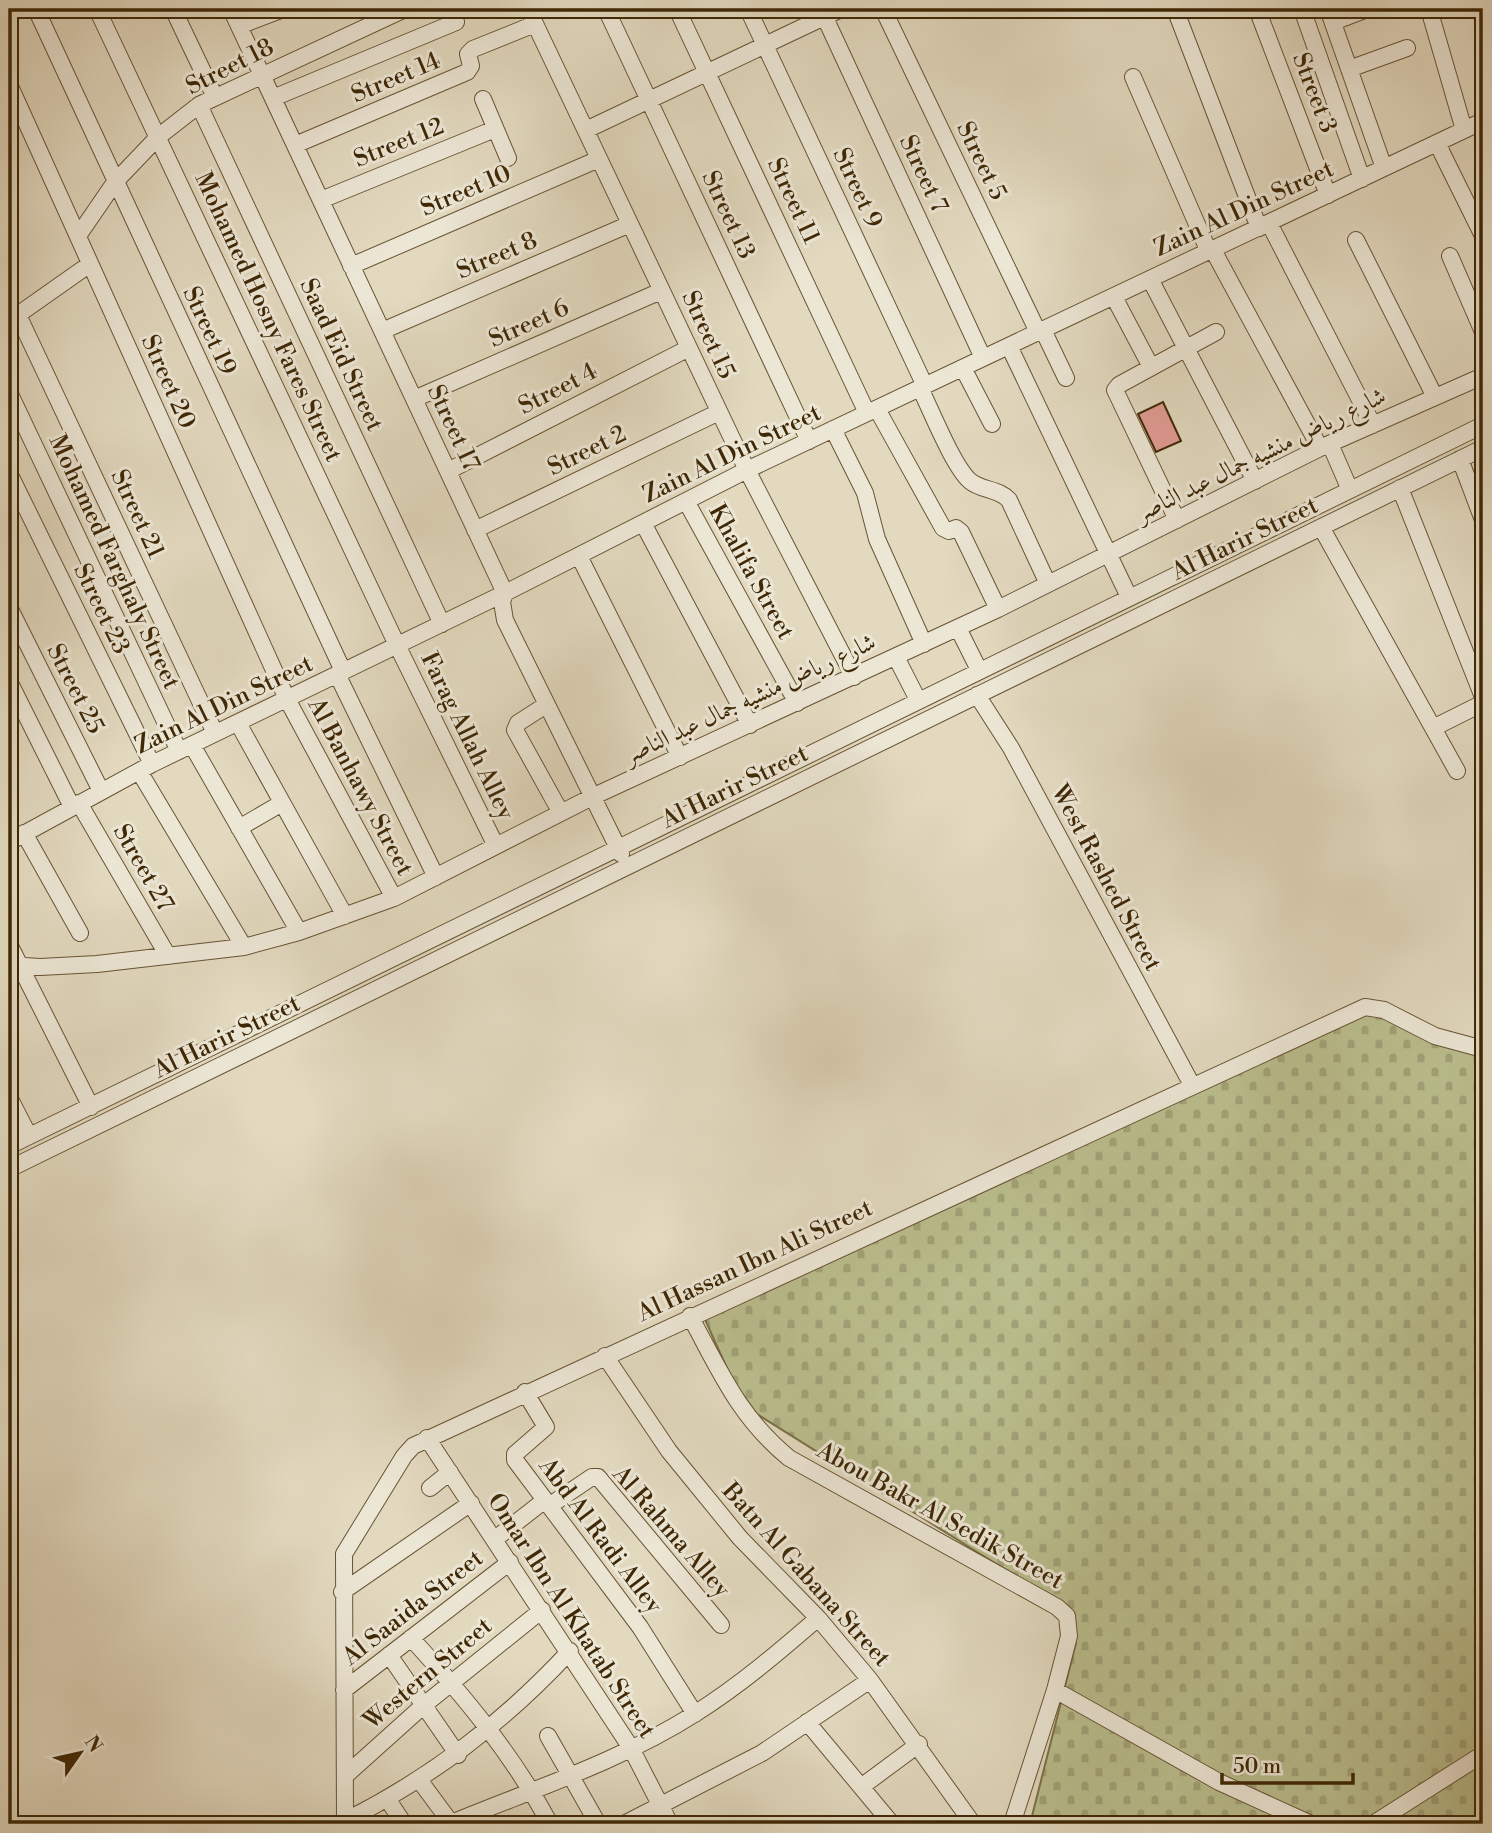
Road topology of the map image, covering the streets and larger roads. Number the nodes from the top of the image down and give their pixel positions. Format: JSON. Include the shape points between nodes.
{"nodes":[{"id":1,"x":36,"y":9,"type":"edge"},
{"id":2,"x":97,"y":9,"type":"edge"},
{"id":3,"x":173,"y":9,"type":"edge"},
{"id":4,"x":231,"y":9,"type":"edge"},
{"id":5,"x":284,"y":9,"type":"edge"},
{"id":6,"x":405,"y":9,"type":"edge"},
{"id":7,"x":607,"y":9,"type":"edge"},
{"id":8,"x":677,"y":9,"type":"edge"},
{"id":9,"x":748,"y":9,"type":"edge"},
{"id":10,"x":841,"y":9,"type":"edge"},
{"id":11,"x":883,"y":9,"type":"edge"},
{"id":12,"x":1175,"y":9,"type":"edge"},
{"id":13,"x":1256,"y":9,"type":"edge"},
{"id":14,"x":1302,"y":9,"type":"edge"},
{"id":15,"x":1367,"y":9,"type":"edge"},
{"id":16,"x":1429,"y":9,"type":"edge"},
{"id":17,"x":823,"y":13,"type":"edge"},
{"id":18,"x":1331,"y":15,"type":"edge"},
{"id":19,"x":532,"y":16,"type":"edge"},
{"id":20,"x":456,"y":22,"type":"dead end"},
{"id":21,"x":239,"y":26,"type":"junction"},
{"id":22,"x":765,"y":45,"type":"junction"},
{"id":23,"x":1407,"y":48,"type":"dead end"},
{"id":24,"x":1349,"y":69,"type":"junction"},
{"id":25,"x":707,"y":72,"type":"junction"},
{"id":26,"x":262,"y":74,"type":"junction"},
{"id":27,"x":1133,"y":77,"type":"dead end"},
{"id":28,"x":9,"y":84,"type":"edge"},
{"id":29,"x":215,"y":97,"type":"junction"},
{"id":30,"x":273,"y":98,"type":"junction"},
{"id":31,"x":483,"y":99,"type":"dead end"},
{"id":32,"x":649,"y":100,"type":"junction"},
{"id":33,"x":199,"y":105,"type":"junction"},
{"id":34,"x":1483,"y":121,"type":"edge"},
{"id":35,"x":495,"y":129,"type":"junction"},
{"id":36,"x":586,"y":130,"type":"junction"},
{"id":37,"x":1464,"y":130,"type":"junction"},
{"id":38,"x":158,"y":137,"type":"junction"},
{"id":39,"x":1437,"y":143,"type":"junction"},
{"id":40,"x":295,"y":145,"type":"junction"},
{"id":41,"x":508,"y":158,"type":"dead end"},
{"id":42,"x":599,"y":159,"type":"junction"},
{"id":43,"x":1384,"y":168,"type":"junction"},
{"id":44,"x":1362,"y":178,"type":"junction"},
{"id":45,"x":115,"y":182,"type":"junction"},
{"id":46,"x":1328,"y":195,"type":"junction"},
{"id":47,"x":321,"y":200,"type":"junction"},
{"id":48,"x":630,"y":224,"type":"junction"},
{"id":49,"x":1264,"y":225,"type":"junction"},
{"id":50,"x":78,"y":236,"type":"junction"},
{"id":51,"x":1483,"y":236,"type":"edge"},
{"id":52,"x":1356,"y":240,"type":"dead end"},
{"id":53,"x":1211,"y":251,"type":"junction"},
{"id":54,"x":1450,"y":256,"type":"dead end"},
{"id":55,"x":90,"y":264,"type":"junction"},
{"id":56,"x":351,"y":266,"type":"junction"},
{"id":57,"x":1150,"y":279,"type":"junction"},
{"id":58,"x":662,"y":291,"type":"junction"},
{"id":59,"x":1114,"y":296,"type":"junction"},
{"id":60,"x":13,"y":318,"type":"edge"},
{"id":61,"x":382,"y":331,"type":"junction"},
{"id":62,"x":1041,"y":331,"type":"junction"},
{"id":63,"x":1216,"y":332,"type":"dead end"},
{"id":64,"x":1483,"y":332,"type":"edge"},
{"id":65,"x":1009,"y":346,"type":"junction"},
{"id":66,"x":689,"y":348,"type":"junction"},
{"id":67,"x":1186,"y":348,"type":"junction"},
{"id":68,"x":983,"y":358,"type":"junction"},
{"id":69,"x":1151,"y":367,"type":"junction"},
{"id":70,"x":963,"y":368,"type":"junction"},
{"id":71,"x":1483,"y":376,"type":"edge"},
{"id":72,"x":1066,"y":378,"type":"dead end"},
{"id":73,"x":923,"y":387,"type":"junction"},
{"id":74,"x":9,"y":392,"type":"edge"},
{"id":75,"x":1435,"y":397,"type":"junction"},
{"id":76,"x":414,"y":399,"type":"junction"},
{"id":77,"x":872,"y":411,"type":"junction"},
{"id":78,"x":719,"y":412,"type":"junction"},
{"id":79,"x":992,"y":424,"type":"dead end"},
{"id":80,"x":1373,"y":425,"type":"junction"},
{"id":81,"x":1483,"y":425,"type":"edge"},
{"id":82,"x":833,"y":429,"type":"junction"},
{"id":83,"x":808,"y":441,"type":"junction"},
{"id":84,"x":1325,"y":446,"type":"junction"},
{"id":85,"x":1483,"y":448,"type":"edge"},
{"id":86,"x":1460,"y":459,"type":"junction"},
{"id":87,"x":747,"y":470,"type":"junction"},
{"id":88,"x":448,"y":471,"type":"junction"},
{"id":89,"x":9,"y":473,"type":"edge"},
{"id":90,"x":1255,"y":481,"type":"junction"},
{"id":91,"x":1400,"y":488,"type":"junction"},
{"id":92,"x":1350,"y":490,"type":"junction"},
{"id":93,"x":686,"y":501,"type":"junction"},
{"id":94,"x":1177,"y":520,"type":"junction"},
{"id":95,"x":1483,"y":520,"type":"edge"},
{"id":96,"x":643,"y":523,"type":"junction"},
{"id":97,"x":1321,"y":527,"type":"junction"},
{"id":98,"x":475,"y":530,"type":"junction"},
{"id":99,"x":1108,"y":554,"type":"junction"},
{"id":100,"x":579,"y":556,"type":"junction"},
{"id":101,"x":1048,"y":584,"type":"junction"},
{"id":102,"x":505,"y":593,"type":"junction"},
{"id":103,"x":1129,"y":597,"type":"junction"},
{"id":104,"x":9,"y":607,"type":"edge"},
{"id":105,"x":998,"y":609,"type":"junction"},
{"id":106,"x":442,"y":624,"type":"junction"},
{"id":107,"x":958,"y":628,"type":"junction"},
{"id":108,"x":924,"y":644,"type":"junction"},
{"id":109,"x":397,"y":645,"type":"junction"},
{"id":110,"x":896,"y":657,"type":"junction"},
{"id":111,"x":979,"y":670,"type":"junction"},
{"id":112,"x":340,"y":673,"type":"junction"},
{"id":113,"x":854,"y":677,"type":"junction"},
{"id":114,"x":9,"y":681,"type":"edge"},
{"id":115,"x":977,"y":695,"type":"junction"},
{"id":116,"x":1483,"y":697,"type":"edge"},
{"id":117,"x":286,"y":699,"type":"junction"},
{"id":118,"x":918,"y":700,"type":"junction"},
{"id":119,"x":797,"y":703,"type":"junction"},
{"id":120,"x":1483,"y":703,"type":"edge"},
{"id":121,"x":547,"y":705,"type":"junction"},
{"id":122,"x":879,"y":719,"type":"junction"},
{"id":123,"x":238,"y":723,"type":"junction"},
{"id":124,"x":750,"y":724,"type":"junction"},
{"id":125,"x":1433,"y":728,"type":"junction"},
{"id":126,"x":852,"y":732,"type":"junction"},
{"id":127,"x":215,"y":733,"type":"junction"},
{"id":128,"x":888,"y":738,"type":"junction"},
{"id":129,"x":185,"y":748,"type":"junction"},
{"id":130,"x":861,"y":751,"type":"junction"},
{"id":131,"x":680,"y":757,"type":"junction"},
{"id":132,"x":146,"y":768,"type":"junction"},
{"id":133,"x":1457,"y":771,"type":"dead end"},
{"id":134,"x":101,"y":792,"type":"junction"},
{"id":135,"x":592,"y":797,"type":"junction"},
{"id":136,"x":282,"y":803,"type":"junction"},
{"id":137,"x":76,"y":805,"type":"junction"},
{"id":138,"x":561,"y":813,"type":"junction"},
{"id":139,"x":239,"y":828,"type":"junction"},
{"id":140,"x":14,"y":835,"type":"edge"},
{"id":141,"x":496,"y":846,"type":"junction"},
{"id":142,"x":617,"y":846,"type":"junction"},
{"id":143,"x":626,"y":866,"type":"junction"},
{"id":144,"x":436,"y":877,"type":"junction"},
{"id":145,"x":394,"y":898,"type":"junction"},
{"id":146,"x":345,"y":916,"type":"junction"},
{"id":147,"x":299,"y":932,"type":"junction"},
{"id":148,"x":80,"y":933,"type":"dead end"},
{"id":149,"x":429,"y":940,"type":"junction"},
{"id":150,"x":9,"y":944,"type":"edge"},
{"id":151,"x":244,"y":947,"type":"junction"},
{"id":152,"x":168,"y":956,"type":"junction"},
{"id":153,"x":438,"y":958,"type":"junction"},
{"id":154,"x":15,"y":966,"type":"edge"},
{"id":155,"x":1483,"y":1049,"type":"edge"},
{"id":156,"x":1192,"y":1085,"type":"junction"},
{"id":157,"x":9,"y":1097,"type":"edge"},
{"id":158,"x":91,"y":1107,"type":"junction"},
{"id":159,"x":29,"y":1136,"type":"junction"},
{"id":160,"x":9,"y":1146,"type":"edge"},
{"id":161,"x":9,"y":1169,"type":"edge"},
{"id":162,"x":690,"y":1316,"type":"junction"},
{"id":163,"x":605,"y":1356,"type":"junction"},
{"id":164,"x":525,"y":1392,"type":"junction"},
{"id":165,"x":427,"y":1438,"type":"junction"},
{"id":166,"x":450,"y":1472,"type":"junction"},
{"id":167,"x":430,"y":1488,"type":"dead end"},
{"id":168,"x":471,"y":1503,"type":"junction"},
{"id":169,"x":547,"y":1503,"type":"junction"},
{"id":170,"x":495,"y":1539,"type":"junction"},
{"id":171,"x":510,"y":1562,"type":"junction"},
{"id":172,"x":342,"y":1592,"type":"junction"},
{"id":173,"x":542,"y":1610,"type":"junction"},
{"id":174,"x":818,"y":1618,"type":"junction"},
{"id":175,"x":721,"y":1625,"type":"dead end"},
{"id":176,"x":411,"y":1638,"type":"junction"},
{"id":177,"x":570,"y":1651,"type":"junction"},
{"id":178,"x":389,"y":1655,"type":"junction"},
{"id":179,"x":870,"y":1680,"type":"junction"},
{"id":180,"x":452,"y":1683,"type":"junction"},
{"id":181,"x":344,"y":1690,"type":"junction"},
{"id":182,"x":1055,"y":1690,"type":"junction"},
{"id":183,"x":424,"y":1705,"type":"junction"},
{"id":184,"x":695,"y":1714,"type":"junction"},
{"id":185,"x":807,"y":1722,"type":"junction"},
{"id":186,"x":490,"y":1730,"type":"junction"},
{"id":187,"x":548,"y":1736,"type":"dead end"},
{"id":188,"x":919,"y":1744,"type":"junction"},
{"id":189,"x":631,"y":1748,"type":"junction"},
{"id":190,"x":1483,"y":1754,"type":"edge"},
{"id":191,"x":458,"y":1755,"type":"junction"},
{"id":192,"x":570,"y":1774,"type":"junction"},
{"id":193,"x":345,"y":1776,"type":"junction"},
{"id":194,"x":420,"y":1781,"type":"junction"},
{"id":195,"x":861,"y":1787,"type":"junction"},
{"id":196,"x":531,"y":1790,"type":"junction"},
{"id":197,"x":388,"y":1800,"type":"junction"},
{"id":198,"x":662,"y":1806,"type":"junction"},
{"id":199,"x":345,"y":1823,"type":"edge"},
{"id":200,"x":455,"y":1823,"type":"edge"},
{"id":201,"x":404,"y":1824,"type":"edge"},
{"id":202,"x":550,"y":1824,"type":"edge"},
{"id":203,"x":598,"y":1824,"type":"edge"},
{"id":204,"x":624,"y":1824,"type":"edge"},
{"id":205,"x":670,"y":1824,"type":"edge"},
{"id":206,"x":892,"y":1824,"type":"edge"},
{"id":207,"x":973,"y":1824,"type":"edge"},
{"id":208,"x":1012,"y":1824,"type":"edge"},
{"id":209,"x":1311,"y":1824,"type":"edge"},
{"id":210,"x":1373,"y":1824,"type":"edge"}],
"edges":[{"from":1,"to":45,"type":"street","name":"Street 19"},
{"from":2,"to":38,"type":"street","name":"Mohamed Hosny Fares Street"},
{"from":3,"to":29,"type":"street"},
{"from":4,"to":21,"type":"street","name":"Street 17"},
{"from":5,"to":21,"type":"street"},
{"from":6,"to":26,"type":"street","name":"Street 18"},
{"from":7,"to":32,"type":"street","name":"Street 13"},
{"from":8,"to":25,"type":"street","name":"Street 11"},
{"from":9,"to":22,"type":"street","name":"Street 9"},
{"from":10,"to":17,"type":"street"},
{"from":11,"to":62,"type":"street","name":"Street 5"},
{"from":12,"to":49,"type":"street"},
{"from":13,"to":46,"type":"street","name":"Street 3"},
{"from":14,"to":44,"type":"street"},
{"from":15,"to":18,"type":"street"},
{"from":16,"to":37,"type":"street"},
{"from":17,"to":22,"type":"street"},
{"from":17,"to":68,"type":"street","name":"Street 7"},
{"from":18,"to":24,"type":"street","name":"Street 3"},
{"from":19,"to":36,"type":"street","name":"Street 15"},
{"from":19,"to":40,"type":"street","name":"Street 14","via":[[473,49],[468,54],[471,66],[467,72]]},
{"from":20,"to":30,"type":"street"},
{"from":21,"to":26,"type":"street","name":"Street 17"},
{"from":22,"to":25,"type":"street"},
{"from":22,"to":73,"type":"street","name":"Street 9"},
{"from":23,"to":24,"type":"street"},
{"from":24,"to":43,"type":"street","name":"Street 3"},
{"from":25,"to":32,"type":"street"},
{"from":25,"to":77,"type":"street","name":"Street 11"},
{"from":26,"to":29,"type":"street","name":"Street 18"},
{"from":26,"to":30,"type":"street","name":"Street 17"},
{"from":27,"to":53,"type":"street"},
{"from":28,"to":50,"type":"street","name":"Street 20"},
{"from":29,"to":33,"type":"street","name":"Street 18"},
{"from":30,"to":40,"type":"street","name":"Street 17"},
{"from":31,"to":35,"type":"street"},
{"from":32,"to":36,"type":"street"},
{"from":32,"to":83,"type":"street","name":"Street 13"},
{"from":33,"to":38,"type":"street","name":"Street 18"},
{"from":33,"to":106,"type":"street","name":"Saad Eid Street"},
{"from":34,"to":37,"type":"street","name":"Zain Al Din Street"},
{"from":35,"to":41,"type":"street"},
{"from":35,"to":47,"type":"street","name":"Street 12"},
{"from":36,"to":42,"type":"street","name":"Street 15"},
{"from":37,"to":39,"type":"street","name":"Zain Al Din Street"},
{"from":38,"to":45,"type":"street","name":"Street 18"},
{"from":38,"to":109,"type":"street","name":"Mohamed Hosny Fares Street"},
{"from":39,"to":43,"type":"street","name":"Zain Al Din Street"},
{"from":39,"to":51,"type":"street"},
{"from":40,"to":47,"type":"street","name":"Street 17"},
{"from":42,"to":48,"type":"street","name":"Street 15"},
{"from":42,"to":56,"type":"street","name":"Street 10"},
{"from":43,"to":44,"type":"street","name":"Zain Al Din Street"},
{"from":44,"to":46,"type":"street","name":"Zain Al Din Street"},
{"from":45,"to":50,"type":"street","name":"Street 18"},
{"from":45,"to":112,"type":"street","name":"Street 19"},
{"from":46,"to":49,"type":"street","name":"Zain Al Din Street"},
{"from":47,"to":56,"type":"street","name":"Street 17"},
{"from":48,"to":58,"type":"street","name":"Street 15"},
{"from":48,"to":61,"type":"street","name":"Street 8"},
{"from":49,"to":53,"type":"street","name":"Zain Al Din Street"},
{"from":49,"to":80,"type":"street"},
{"from":50,"to":55,"type":"street","name":"Street 20"},
{"from":52,"to":75,"type":"street"},
{"from":53,"to":57,"type":"street","name":"Zain Al Din Street"},
{"from":53,"to":84,"type":"street"},
{"from":54,"to":64,"type":"street"},
{"from":55,"to":60,"type":"street"},
{"from":55,"to":117,"type":"street","name":"Street 20"},
{"from":56,"to":61,"type":"street","name":"Street 17"},
{"from":57,"to":59,"type":"street","name":"Zain Al Din Street"},
{"from":57,"to":67,"type":"street"},
{"from":58,"to":66,"type":"street","name":"Street 15"},
{"from":58,"to":76,"type":"street","name":"Street 6"},
{"from":59,"to":62,"type":"street","name":"Zain Al Din Street"},
{"from":59,"to":69,"type":"street"},
{"from":60,"to":127,"type":"street","name":"Street 21"},
{"from":61,"to":76,"type":"street","name":"Street 17"},
{"from":62,"to":65,"type":"street","name":"Zain Al Din Street"},
{"from":62,"to":72,"type":"street","name":"Street 5"},
{"from":63,"to":67,"type":"street"},
{"from":65,"to":68,"type":"street","name":"Zain Al Din Street"},
{"from":65,"to":99,"type":"street"},
{"from":66,"to":78,"type":"street","name":"Street 15"},
{"from":66,"to":88,"type":"street","name":"Street 4"},
{"from":67,"to":69,"type":"street"},
{"from":67,"to":90,"type":"street"},
{"from":68,"to":70,"type":"street","name":"Zain Al Din Street"},
{"from":69,"to":94,"type":"street","via":[[1117,386],[1116,392]]},
{"from":70,"to":73,"type":"street","name":"Zain Al Din Street"},
{"from":70,"to":79,"type":"street"},
{"from":71,"to":75,"type":"street","name":"شارع رياض منشيه جمال عبد الناصر"},
{"from":73,"to":77,"type":"street","name":"Zain Al Din Street"},
{"from":73,"to":101,"type":"street","via":[[963,473],[976,485],[998,491],[1009,500]]},
{"from":74,"to":129,"type":"street","name":"Mohamed Farghaly Street"},
{"from":75,"to":80,"type":"street","name":"شارع رياض منشيه جمال عبد الناصر"},
{"from":76,"to":88,"type":"street","name":"Street 17"},
{"from":77,"to":82,"type":"street","name":"Zain Al Din Street"},
{"from":77,"to":105,"type":"street","name":"Street 11","via":[[943,528],[961,532]]},
{"from":78,"to":87,"type":"street","name":"Street 15"},
{"from":78,"to":98,"type":"street","name":"Street 2"},
{"from":80,"to":84,"type":"street","name":"شارع رياض منشيه جمال عبد الناصر"},
{"from":81,"to":92,"type":"street","name":"Al Harir Street"},
{"from":82,"to":83,"type":"street","name":"Zain Al Din Street"},
{"from":82,"to":108,"type":"street","via":[[865,493],[877,540]]},
{"from":83,"to":87,"type":"street","name":"Zain Al Din Street"},
{"from":84,"to":90,"type":"street","name":"شارع رياض منشيه جمال عبد الناصر"},
{"from":84,"to":92,"type":"street"},
{"from":85,"to":86,"type":"street","name":"Al Harir Street"},
{"from":86,"to":91,"type":"street","name":"Al Harir Street"},
{"from":86,"to":95,"type":"street"},
{"from":87,"to":93,"type":"street","name":"Zain Al Din Street"},
{"from":87,"to":113,"type":"street","name":"Street 15"},
{"from":88,"to":98,"type":"street","name":"Street 17"},
{"from":89,"to":132,"type":"street","name":"Street 23"},
{"from":90,"to":94,"type":"street","name":"شارع رياض منشيه جمال عبد الناصر"},
{"from":91,"to":97,"type":"street","name":"Al Harir Street"},
{"from":91,"to":116,"type":"street"},
{"from":92,"to":103,"type":"street","name":"Al Harir Street"},
{"from":93,"to":96,"type":"street","name":"Zain Al Din Street"},
{"from":93,"to":119,"type":"street","name":"Khalifa Street"},
{"from":94,"to":99,"type":"street","name":"شارع رياض منشيه جمال عبد الناصر"},
{"from":96,"to":100,"type":"street","name":"Zain Al Din Street"},
{"from":96,"to":124,"type":"street"},
{"from":97,"to":115,"type":"street","name":"Al Harir Street"},
{"from":97,"to":125,"type":"street"},
{"from":98,"to":102,"type":"street","name":"Street 17"},
{"from":99,"to":101,"type":"street","name":"شارع رياض منشيه جمال عبد الناصر"},
{"from":99,"to":103,"type":"street"},
{"from":100,"to":102,"type":"street","name":"Zain Al Din Street"},
{"from":100,"to":131,"type":"street"},
{"from":101,"to":105,"type":"street","name":"شارع رياض منشيه جمال عبد الناصر"},
{"from":102,"to":106,"type":"street","name":"Zain Al Din Street"},
{"from":102,"to":121,"type":"street","name":"Street 17","via":[[505,620]]},
{"from":103,"to":111,"type":"street","name":"Al Harir Street"},
{"from":104,"to":134,"type":"street","name":"Street 25"},
{"from":105,"to":107,"type":"street","name":"شارع رياض منشيه جمال عبد الناصر"},
{"from":106,"to":109,"type":"street","name":"Zain Al Din Street"},
{"from":107,"to":108,"type":"street","name":"شارع رياض منشيه جمال عبد الناصر"},
{"from":107,"to":111,"type":"street"},
{"from":108,"to":110,"type":"street","name":"شارع رياض منشيه جمال عبد الناصر"},
{"from":109,"to":112,"type":"street","name":"Zain Al Din Street"},
{"from":109,"to":141,"type":"street","name":"Farag Allah Alley"},
{"from":110,"to":113,"type":"street","name":"شارع رياض منشيه جمال عبد الناصر"},
{"from":110,"to":118,"type":"street"},
{"from":111,"to":118,"type":"street","name":"Al Harir Street"},
{"from":112,"to":117,"type":"street","name":"Zain Al Din Street"},
{"from":112,"to":144,"type":"street","name":"Street 19"},
{"from":113,"to":119,"type":"street","name":"شارع رياض منشيه جمال عبد الناصر"},
{"from":114,"to":137,"type":"street","name":"Street 27"},
{"from":115,"to":128,"type":"street","name":"Al Harir Street"},
{"from":115,"to":156,"type":"street","name":"West Rashed Street"},
{"from":117,"to":123,"type":"street","name":"Zain Al Din Street"},
{"from":117,"to":145,"type":"street","name":"Al Banhawy Street"},
{"from":118,"to":122,"type":"street","name":"Al Harir Street"},
{"from":119,"to":124,"type":"street","name":"شارع رياض منشيه جمال عبد الناصر"},
{"from":120,"to":125,"type":"street"},
{"from":121,"to":135,"type":"street","name":"Street 17"},
{"from":121,"to":138,"type":"street","via":[[514,730]]},
{"from":122,"to":126,"type":"street","name":"Al Harir Street"},
{"from":122,"to":128,"type":"street"},
{"from":123,"to":127,"type":"street","name":"Zain Al Din Street"},
{"from":123,"to":136,"type":"street"},
{"from":124,"to":131,"type":"street","name":"شارع رياض منشيه جمال عبد الناصر"},
{"from":125,"to":133,"type":"street"},
{"from":126,"to":130,"type":"street"},
{"from":126,"to":142,"type":"street","name":"Al Harir Street"},
{"from":127,"to":129,"type":"street","name":"Zain Al Din Street"},
{"from":128,"to":130,"type":"street","name":"Al Harir Street"},
{"from":129,"to":132,"type":"street","name":"Zain Al Din Street"},
{"from":129,"to":139,"type":"street","name":"Mohamed Farghaly Street"},
{"from":130,"to":143,"type":"street","name":"Al Harir Street"},
{"from":131,"to":135,"type":"street","name":"شارع رياض منشيه جمال عبد الناصر"},
{"from":132,"to":134,"type":"street","name":"Zain Al Din Street"},
{"from":132,"to":151,"type":"street","name":"Street 23"},
{"from":134,"to":137,"type":"street","name":"Zain Al Din Street"},
{"from":135,"to":138,"type":"street","name":"شارع رياض منشيه جمال عبد الناصر"},
{"from":135,"to":142,"type":"street","name":"Street 17"},
{"from":136,"to":139,"type":"street"},
{"from":136,"to":146,"type":"street"},
{"from":137,"to":140,"type":"street","name":"Zain Al Din Street"},
{"from":137,"to":152,"type":"street","name":"Street 27"},
{"from":138,"to":141,"type":"street","name":"شارع رياض منشيه جمال عبد الناصر"},
{"from":139,"to":147,"type":"street","name":"Mohamed Farghaly Street"},
{"from":140,"to":148,"type":"street"},
{"from":141,"to":144,"type":"street","name":"شارع رياض منشيه جمال عبد الناصر"},
{"from":142,"to":143,"type":"street","name":"Street 17"},
{"from":142,"to":149,"type":"street","name":"Al Harir Street"},
{"from":143,"to":153,"type":"street","name":"Al Harir Street"},
{"from":144,"to":145,"type":"street","name":"شارع رياض منشيه جمال عبد الناصر"},
{"from":145,"to":146,"type":"street","name":"شارع رياض منشيه جمال عبد الناصر"},
{"from":146,"to":147,"type":"street","name":"شارع رياض منشيه جمال عبد الناصر"},
{"from":147,"to":151,"type":"street","name":"شارع رياض منشيه جمال عبد الناصر"},
{"from":149,"to":153,"type":"street"},
{"from":149,"to":158,"type":"street","name":"Al Harir Street"},
{"from":150,"to":154,"type":"street"},
{"from":151,"to":152,"type":"street","name":"شارع رياض منشيه جمال عبد الناصر"},
{"from":152,"to":154,"type":"street","name":"شارع رياض منشيه جمال عبد الناصر"},
{"from":153,"to":161,"type":"street","name":"Al Harir Street"},
{"from":154,"to":158,"type":"street"},
{"from":155,"to":156,"type":"street","name":"Al Hassan Ibn Ali Street","via":[[1435,1037],[1384,1010],[1365,1007]]},
{"from":156,"to":162,"type":"street","name":"Al Hassan Ibn Ali Street"},
{"from":157,"to":159,"type":"street"},
{"from":158,"to":159,"type":"street","name":"Al Harir Street"},
{"from":159,"to":160,"type":"street","name":"Al Harir Street"},
{"from":162,"to":163,"type":"street","name":"Al Hassan Ibn Ali Street"},
{"from":162,"to":182,"type":"street","name":"Abou Bakr Al Sedik Street","via":[[743,1413],[789,1458],[1067,1616],[1069,1636]]},
{"from":163,"to":164,"type":"street","name":"Al Hassan Ibn Ali Street"},
{"from":163,"to":174,"type":"street","name":"Batn Al Gabana Street","via":[[708,1500]]},
{"from":164,"to":165,"type":"street","name":"Al Hassan Ibn Ali Street"},
{"from":164,"to":169,"type":"street","name":"Abd Al Radi Alley","via":[[546,1427],[515,1454],[515,1460]]},
{"from":165,"to":166,"type":"street","name":"Omar Ibn Al Khatab Street"},
{"from":165,"to":172,"type":"street","name":"Al Hassan Ibn Ali Street","via":[[404,1456],[350,1540],[344,1554]]},
{"from":166,"to":167,"type":"street"},
{"from":166,"to":168,"type":"street","name":"Omar Ibn Al Khatab Street"},
{"from":168,"to":170,"type":"street","name":"Omar Ibn Al Khatab Street"},
{"from":168,"to":172,"type":"street"},
{"from":169,"to":170,"type":"street"},
{"from":169,"to":175,"type":"street","name":"Al Rahma Alley","via":[[597,1477]]},
{"from":169,"to":184,"type":"street","name":"Abd Al Radi Alley","via":[[640,1627]]},
{"from":170,"to":171,"type":"street","name":"Omar Ibn Al Khatab Street"},
{"from":171,"to":173,"type":"street","name":"Omar Ibn Al Khatab Street"},
{"from":171,"to":176,"type":"street","name":"Al Saaida Street"},
{"from":172,"to":181,"type":"street","name":"Al Hassan Ibn Ali Street"},
{"from":173,"to":177,"type":"street","name":"Omar Ibn Al Khatab Street"},
{"from":173,"to":180,"type":"street","name":"Western Street"},
{"from":174,"to":179,"type":"street","name":"Batn Al Gabana Street"},
{"from":174,"to":184,"type":"street","via":[[759,1670]]},
{"from":176,"to":178,"type":"street","name":"Al Saaida Street"},
{"from":176,"to":180,"type":"street"},
{"from":177,"to":186,"type":"street"},
{"from":177,"to":189,"type":"street","name":"Omar Ibn Al Khatab Street"},
{"from":178,"to":181,"type":"street","name":"Al Saaida Street"},
{"from":178,"to":183,"type":"street"},
{"from":179,"to":185,"type":"street"},
{"from":179,"to":188,"type":"street","name":"Batn Al Gabana Street"},
{"from":180,"to":183,"type":"street","name":"Western Street"},
{"from":180,"to":186,"type":"street"},
{"from":181,"to":193,"type":"street","name":"Al Hassan Ibn Ali Street"},
{"from":182,"to":208,"type":"street","name":"Abou Bakr Al Sedik Street"},
{"from":182,"to":209,"type":"street","via":[[1219,1782]]},
{"from":183,"to":191,"type":"street"},
{"from":183,"to":193,"type":"street","name":"Western Street"},
{"from":184,"to":189,"type":"street"},
{"from":185,"to":195,"type":"street"},
{"from":185,"to":198,"type":"street","via":[[762,1753]]},
{"from":186,"to":191,"type":"street"},
{"from":186,"to":196,"type":"street"},
{"from":187,"to":192,"type":"street"},
{"from":188,"to":195,"type":"street"},
{"from":188,"to":207,"type":"street","name":"Batn Al Gabana Street"},
{"from":189,"to":192,"type":"street"},
{"from":189,"to":198,"type":"street","name":"Omar Ibn Al Khatab Street"},
{"from":190,"to":210,"type":"street"},
{"from":191,"to":194,"type":"street"},
{"from":192,"to":196,"type":"street"},
{"from":192,"to":203,"type":"street"},
{"from":193,"to":199,"type":"street","name":"Al Hassan Ibn Ali Street"},
{"from":194,"to":197,"type":"street"},
{"from":194,"to":200,"type":"street"},
{"from":195,"to":206,"type":"street"},
{"from":196,"to":200,"type":"street"},
{"from":196,"to":202,"type":"street"},
{"from":197,"to":199,"type":"street"},
{"from":197,"to":201,"type":"street"},
{"from":198,"to":204,"type":"street"},
{"from":198,"to":205,"type":"street","name":"Omar Ibn Al Khatab Street"}]}
